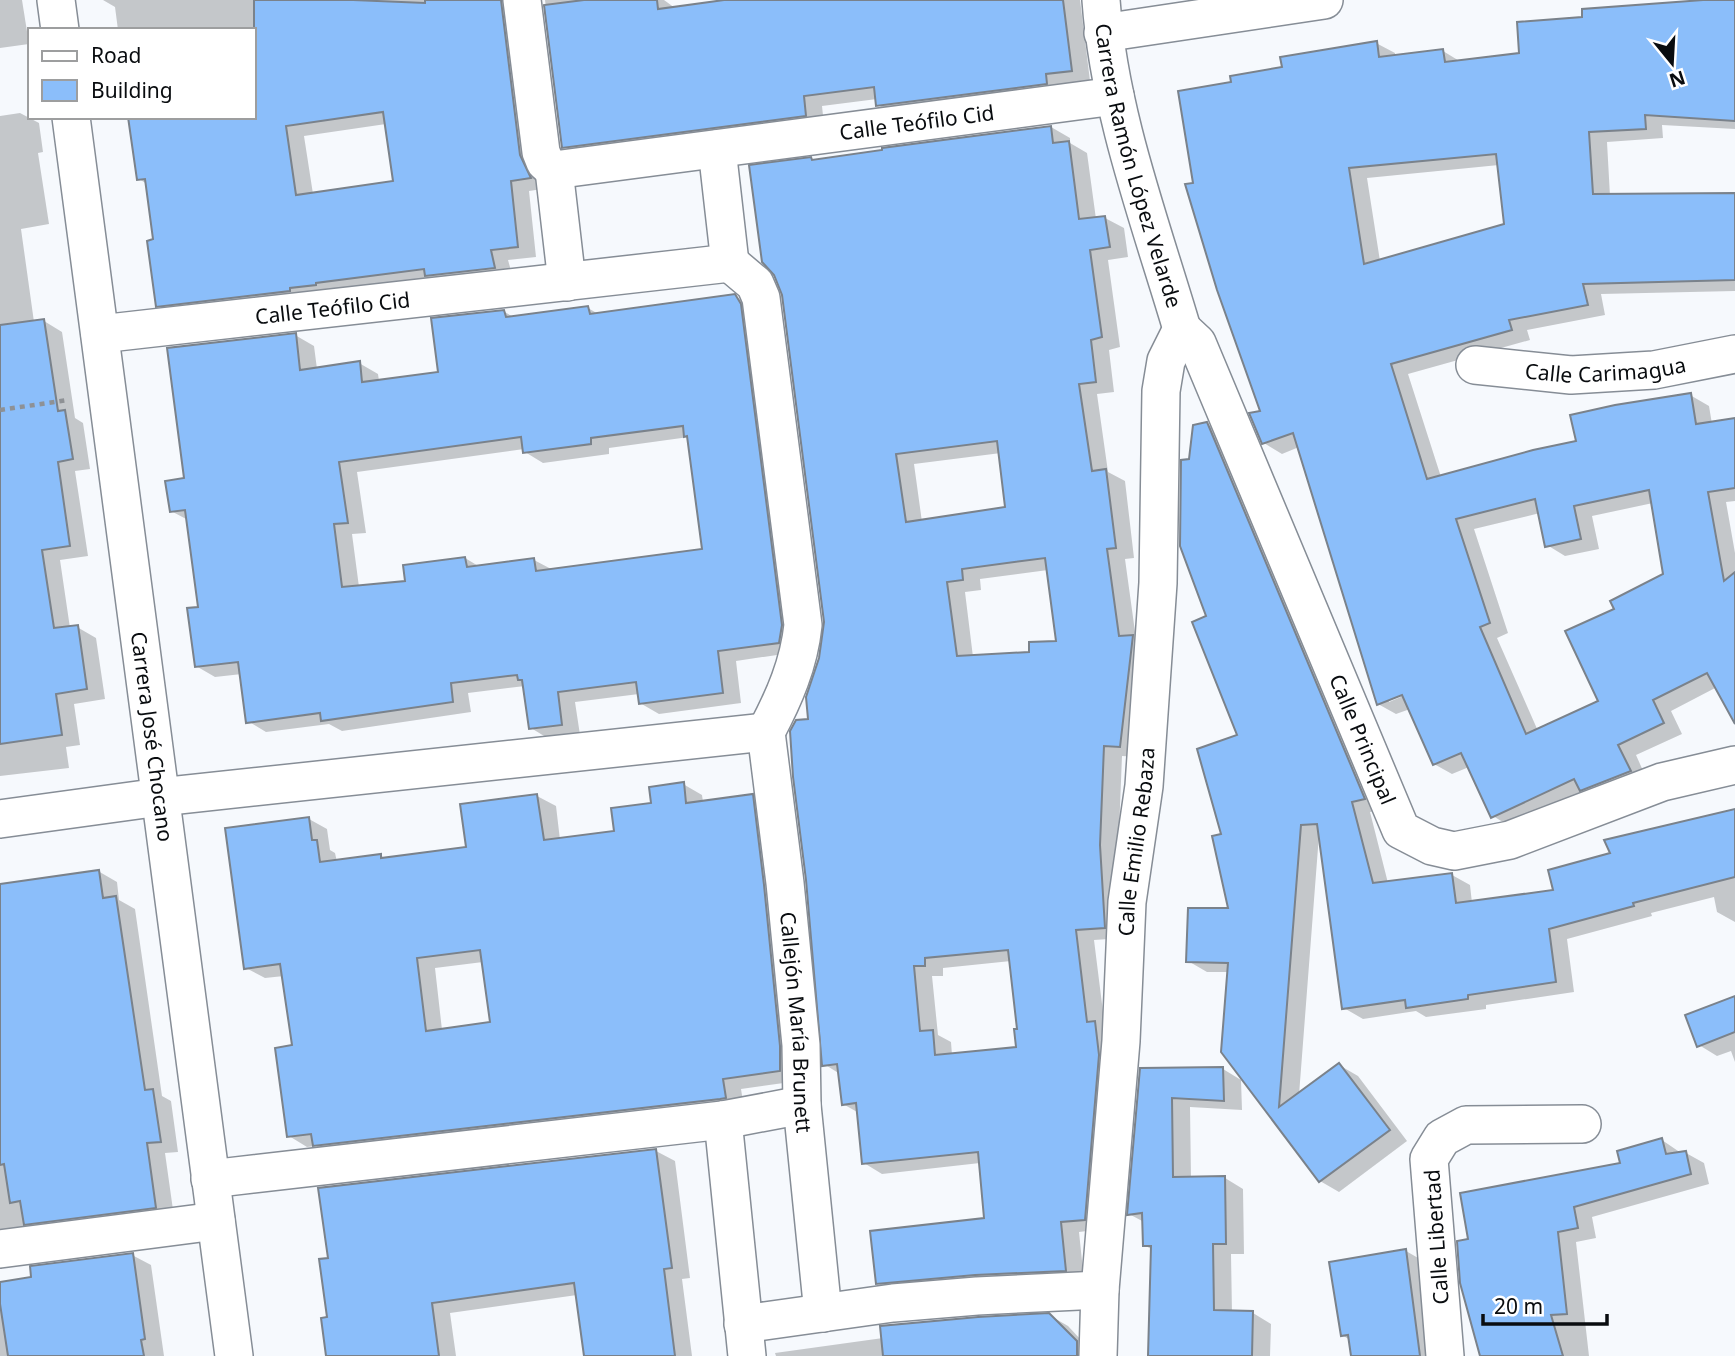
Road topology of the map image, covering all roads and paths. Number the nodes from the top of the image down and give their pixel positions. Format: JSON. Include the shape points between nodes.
{"nodes":[{"id":1,"x":56,"y":0,"type":"edge"},
{"id":2,"x":522,"y":0,"type":"edge"},
{"id":3,"x":1324,"y":0,"type":"edge"},
{"id":4,"x":1102,"y":17,"type":"edge"},
{"id":5,"x":60,"y":28,"type":"edge"},
{"id":6,"x":1115,"y":96,"type":"junction"},
{"id":7,"x":71,"y":119,"type":"edge"},
{"id":8,"x":718,"y":149,"type":"junction"},
{"id":9,"x":554,"y":170,"type":"junction"},
{"id":10,"x":730,"y":263,"type":"junction"},
{"id":11,"x":567,"y":282,"type":"junction"},
{"id":12,"x":1182,"y":329,"type":"junction"},
{"id":13,"x":100,"y":334,"type":"junction"},
{"id":14,"x":1735,"y":354,"type":"edge"},
{"id":15,"x":1475,"y":365,"type":"dead end"},
{"id":16,"x":108,"y":395,"type":"junction"},
{"id":17,"x":0,"y":410,"type":"edge"},
{"id":18,"x":766,"y":733,"type":"junction"},
{"id":19,"x":1735,"y":765,"type":"edge"},
{"id":20,"x":160,"y":797,"type":"junction"},
{"id":21,"x":0,"y":819,"type":"edge"},
{"id":22,"x":802,"y":1105,"type":"junction"},
{"id":23,"x":723,"y":1120,"type":"junction"},
{"id":24,"x":1582,"y":1124,"type":"dead end"},
{"id":25,"x":210,"y":1178,"type":"junction"},
{"id":26,"x":216,"y":1221,"type":"junction"},
{"id":27,"x":0,"y":1248,"type":"edge"},
{"id":28,"x":1100,"y":1290,"type":"junction"},
{"id":29,"x":823,"y":1312,"type":"junction"},
{"id":30,"x":745,"y":1340,"type":"edge"},
{"id":31,"x":234,"y":1356,"type":"edge"},
{"id":32,"x":1098,"y":1356,"type":"edge"},
{"id":33,"x":1445,"y":1356,"type":"edge"}],
"edges":[{"from":1,"to":5,"type":"street"},
{"from":2,"to":9,"type":"street","via":[[541,152]]},
{"from":3,"to":4,"type":"street"},
{"from":4,"to":6,"type":"street","name":"Carrera Ramón López Velarde"},
{"from":6,"to":8,"type":"street","name":"Calle Teófilo Cid"},
{"from":6,"to":12,"type":"street","name":"Carrera Ramón López Velarde"},
{"from":7,"to":13,"type":"street","name":"Carrera José Chocano"},
{"from":8,"to":9,"type":"street","name":"Calle Teófilo Cid"},
{"from":8,"to":10,"type":"street"},
{"from":9,"to":11,"type":"street"},
{"from":10,"to":11,"type":"street","name":"Calle Teófilo Cid"},
{"from":10,"to":18,"type":"street","via":[[755,284],[761,298],[803,625],[794,669]]},
{"from":11,"to":13,"type":"street","name":"Calle Teófilo Cid"},
{"from":12,"to":19,"type":"street","name":"Calle Principal","via":[[1198,343],[1401,830],[1432,846],[1465,849],[1510,840],[1662,782]]},
{"from":12,"to":28,"type":"street","name":"Calle Emilio Rebaza","via":[[1166,361],[1161,391],[1157,597],[1144,786],[1128,902]]},
{"from":13,"to":16,"type":"street","name":"Carrera José Chocano"},
{"from":14,"to":15,"type":"street","name":"Calle Carimagua","via":[[1654,370],[1571,374]]},
{"from":16,"to":17,"type":"path"},
{"from":16,"to":20,"type":"street","name":"Carrera José Chocano"},
{"from":18,"to":20,"type":"street"},
{"from":18,"to":22,"type":"street","name":"Callejón María Brunett","via":[[800,1031]]},
{"from":20,"to":21,"type":"street"},
{"from":20,"to":25,"type":"street","name":"Carrera José Chocano"},
{"from":22,"to":23,"type":"street"},
{"from":22,"to":29,"type":"street","name":"Callejón María Brunett"},
{"from":23,"to":25,"type":"street"},
{"from":23,"to":30,"type":"street"},
{"from":24,"to":33,"type":"street","name":"Calle Libertad","via":[[1466,1125],[1442,1138],[1429,1160]]},
{"from":25,"to":26,"type":"street","name":"Carrera José Chocano"},
{"from":26,"to":27,"type":"street"},
{"from":26,"to":31,"type":"street","name":"Carrera José Chocano"},
{"from":28,"to":29,"type":"street","via":[[977,1296]]},
{"from":28,"to":32,"type":"street","name":"Calle Emilio Rebaza"},
{"from":29,"to":30,"type":"street"}]}
